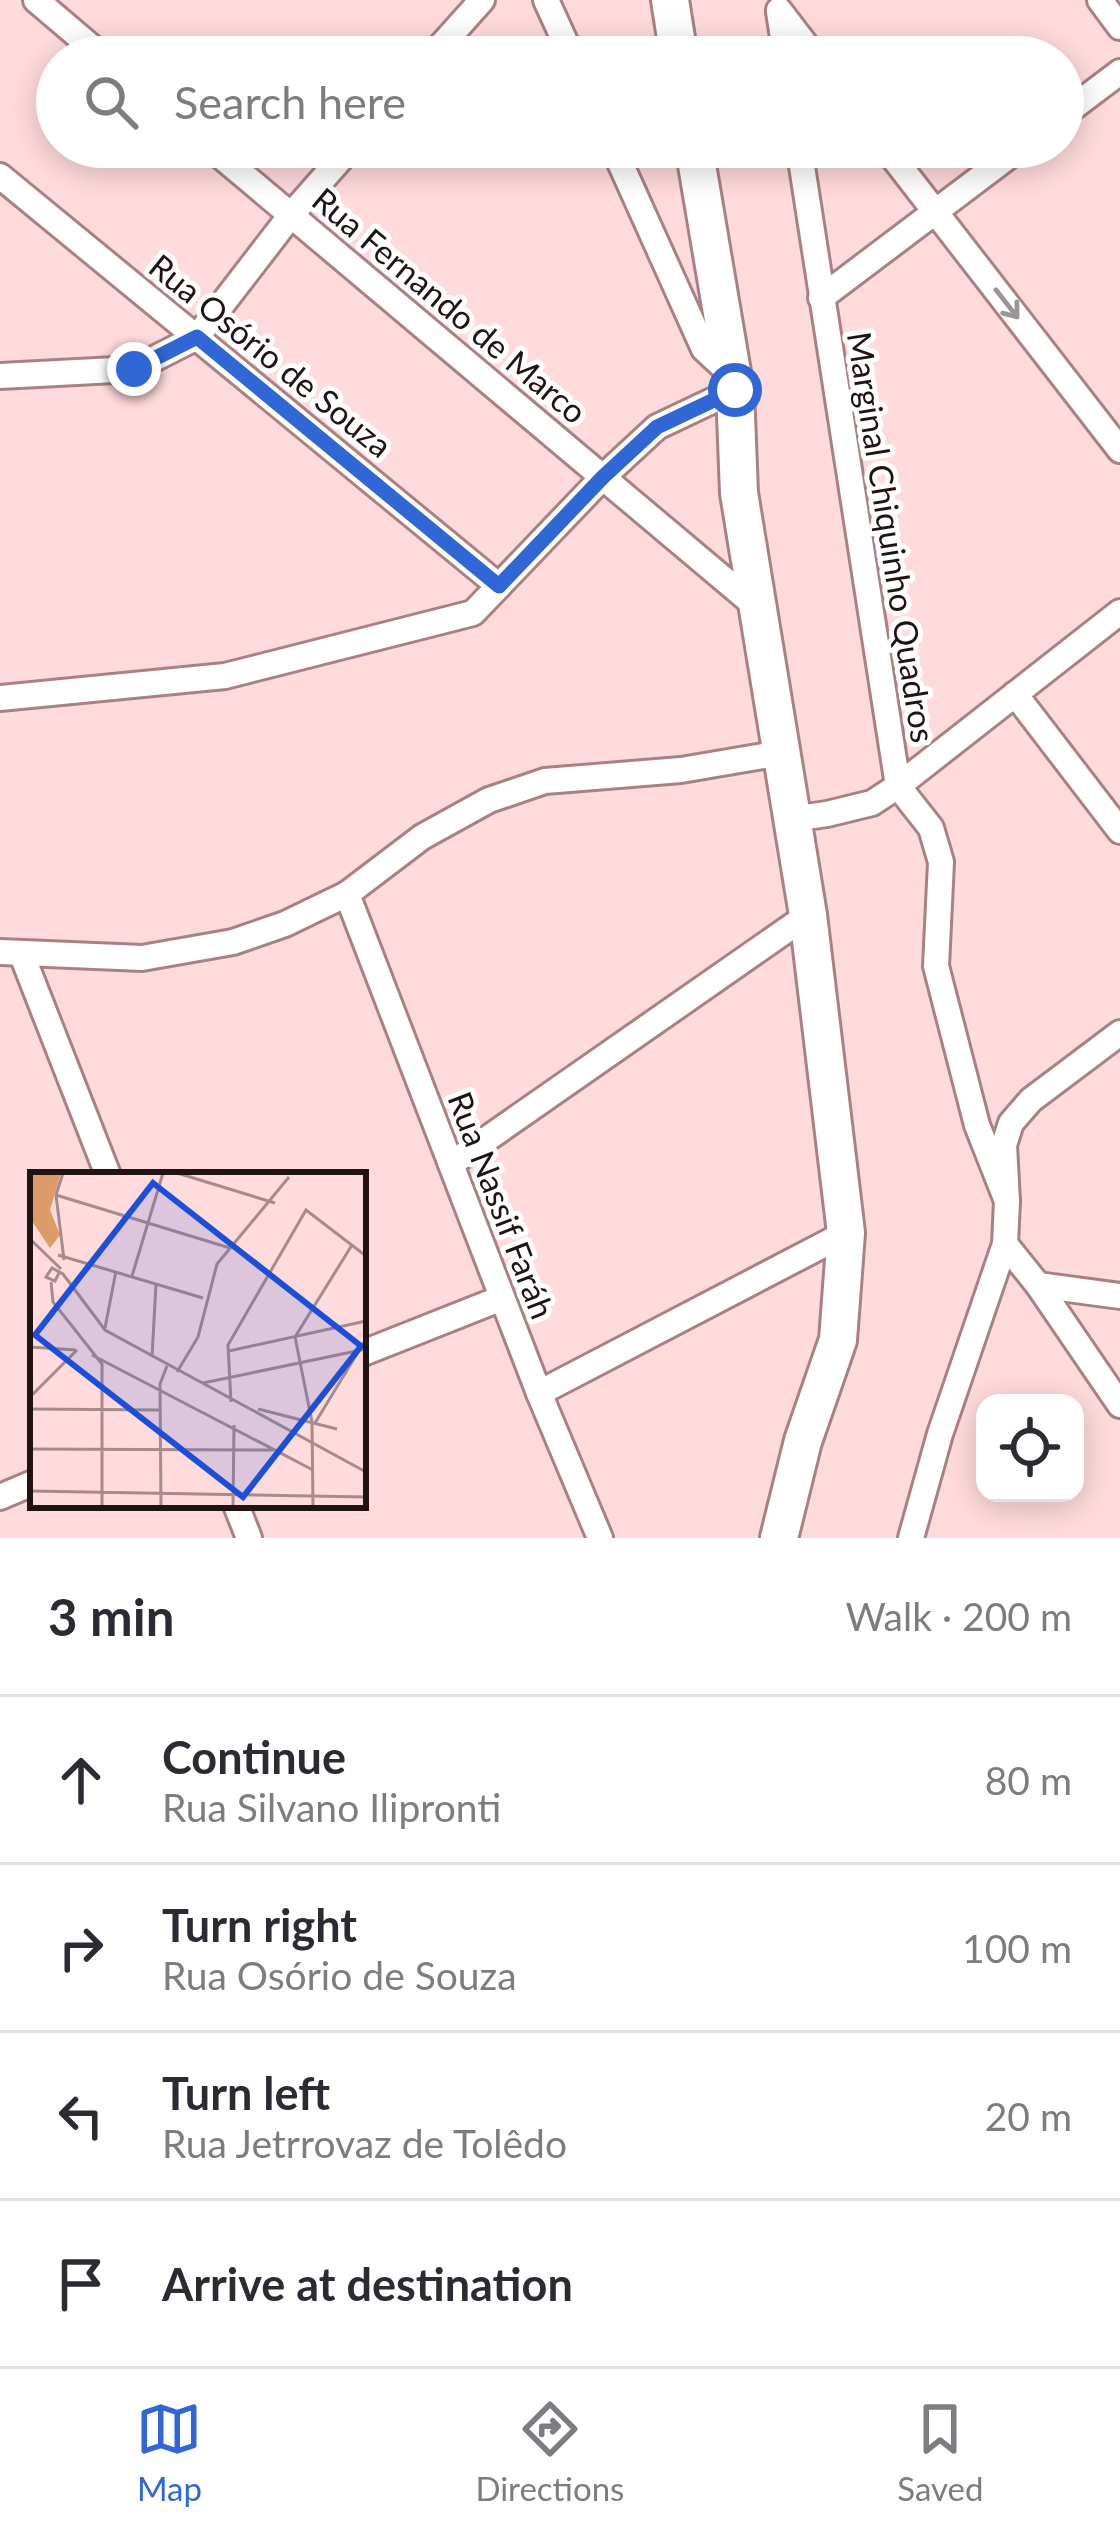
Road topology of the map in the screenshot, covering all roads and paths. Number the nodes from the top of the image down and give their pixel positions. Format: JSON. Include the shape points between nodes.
{"nodes":[{"id":1,"x":35,"y":0,"type":"edge"},
{"id":2,"x":482,"y":0,"type":"edge"},
{"id":3,"x":546,"y":0,"type":"edge"},
{"id":4,"x":670,"y":0,"type":"edge"},
{"id":5,"x":1100,"y":0,"type":"edge"},
{"id":6,"x":778,"y":5,"type":"edge"},
{"id":7,"x":1120,"y":27,"type":"edge"},
{"id":8,"x":78,"y":36,"type":"edge"},
{"id":9,"x":450,"y":36,"type":"edge"},
{"id":10,"x":562,"y":36,"type":"edge"},
{"id":11,"x":676,"y":36,"type":"edge"},
{"id":12,"x":783,"y":36,"type":"edge"},
{"id":13,"x":800,"y":36,"type":"edge"},
{"id":14,"x":1120,"y":72,"type":"edge"},
{"id":15,"x":1084,"y":99,"type":"edge"},
{"id":16,"x":235,"y":168,"type":"edge"},
{"id":17,"x":332,"y":168,"type":"edge"},
{"id":18,"x":622,"y":168,"type":"edge"},
{"id":19,"x":698,"y":168,"type":"edge"},
{"id":20,"x":802,"y":168,"type":"edge"},
{"id":21,"x":901,"y":168,"type":"edge"},
{"id":22,"x":993,"y":168,"type":"edge"},
{"id":23,"x":0,"y":176,"type":"edge"},
{"id":24,"x":935,"y":212,"type":"junction"},
{"id":25,"x":291,"y":214,"type":"junction"},
{"id":26,"x":821,"y":298,"type":"junction"},
{"id":27,"x":197,"y":337,"type":"junction"},
{"id":28,"x":0,"y":376,"type":"edge"},
{"id":29,"x":734,"y":383,"type":"junction"},
{"id":30,"x":1120,"y":450,"type":"edge"},
{"id":31,"x":603,"y":477,"type":"junction"},
{"id":32,"x":499,"y":586,"type":"junction"},
{"id":33,"x":757,"y":607,"type":"junction"},
{"id":34,"x":1120,"y":612,"type":"edge"},
{"id":35,"x":1015,"y":694,"type":"junction"},
{"id":36,"x":0,"y":698,"type":"edge"},
{"id":37,"x":781,"y":753,"type":"junction"},
{"id":38,"x":898,"y":786,"type":"junction"},
{"id":39,"x":792,"y":819,"type":"junction"},
{"id":40,"x":1120,"y":831,"type":"edge"},
{"id":41,"x":347,"y":894,"type":"junction"},
{"id":42,"x":808,"y":915,"type":"junction"},
{"id":43,"x":11,"y":954,"type":"edge"},
{"id":44,"x":1120,"y":1033,"type":"edge"},
{"id":45,"x":451,"y":1164,"type":"junction"},
{"id":46,"x":107,"y":1172,"type":"edge"},
{"id":47,"x":1006,"y":1201,"type":"junction"},
{"id":48,"x":846,"y":1233,"type":"junction"},
{"id":49,"x":1004,"y":1244,"type":"junction"},
{"id":50,"x":1038,"y":1285,"type":"junction"},
{"id":51,"x":1120,"y":1296,"type":"edge"},
{"id":52,"x":502,"y":1298,"type":"junction"},
{"id":53,"x":366,"y":1352,"type":"edge"},
{"id":54,"x":539,"y":1394,"type":"junction"},
{"id":55,"x":1120,"y":1405,"type":"edge"},
{"id":56,"x":30,"y":1485,"type":"edge"},
{"id":57,"x":0,"y":1497,"type":"edge"},
{"id":58,"x":237,"y":1508,"type":"edge"},
{"id":59,"x":249,"y":1538,"type":"edge"},
{"id":60,"x":600,"y":1538,"type":"edge"},
{"id":61,"x":779,"y":1538,"type":"edge"},
{"id":62,"x":911,"y":1538,"type":"edge"}],
"edges":[{"from":1,"to":8,"type":"street"},
{"from":2,"to":9,"type":"street"},
{"from":3,"to":10,"type":"street"},
{"from":4,"to":11,"type":"main road"},
{"from":5,"to":7,"type":"street"},
{"from":6,"to":12,"type":"street"},
{"from":6,"to":13,"type":"street"},
{"from":14,"to":15,"type":"street"},
{"from":16,"to":25,"type":"street","name":"Rua Fernando de Marco"},
{"from":17,"to":25,"type":"street"},
{"from":18,"to":29,"type":"street","via":[[704,349]]},
{"from":19,"to":29,"type":"main road"},
{"from":20,"to":26,"type":"street","name":"Marginal Chiquinho Quadros"},
{"from":21,"to":24,"type":"street"},
{"from":22,"to":24,"type":"street"},
{"from":23,"to":27,"type":"street","name":"Rua Osório de Souza"},
{"from":24,"to":26,"type":"street"},
{"from":24,"to":30,"type":"street","one_way":true},
{"from":25,"to":27,"type":"street"},
{"from":25,"to":31,"type":"street","name":"Rua Fernando de Marco"},
{"from":26,"to":38,"type":"street","name":"Marginal Chiquinho Quadros"},
{"from":27,"to":28,"type":"street","via":[[134,369]]},
{"from":27,"to":32,"type":"street","name":"Rua Osório de Souza"},
{"from":29,"to":31,"type":"street","via":[[657,427]]},
{"from":29,"to":33,"type":"main road","via":[[739,493]]},
{"from":31,"to":32,"type":"street"},
{"from":31,"to":33,"type":"street","name":"Rua Fernando de Marco"},
{"from":32,"to":36,"type":"street","via":[[473,613],[225,676]]},
{"from":33,"to":37,"type":"main road"},
{"from":34,"to":35,"type":"street"},
{"from":35,"to":38,"type":"street"},
{"from":35,"to":40,"type":"street"},
{"from":37,"to":39,"type":"main road"},
{"from":37,"to":41,"type":"street","via":[[545,782],[489,800],[422,837]]},
{"from":38,"to":39,"type":"street","via":[[872,803]]},
{"from":38,"to":47,"type":"street","via":[[931,828],[941,862],[936,966],[976,1125]]},
{"from":39,"to":42,"type":"main road"},
{"from":41,"to":43,"type":"street","via":[[232,942],[142,958]]},
{"from":41,"to":45,"type":"street","name":"Rua Nassif Faráh"},
{"from":42,"to":45,"type":"street"},
{"from":42,"to":48,"type":"main road"},
{"from":43,"to":46,"type":"street"},
{"from":44,"to":47,"type":"street","via":[[1011,1123]]},
{"from":45,"to":52,"type":"street","name":"Rua Nassif Faráh"},
{"from":47,"to":49,"type":"street"},
{"from":48,"to":54,"type":"street"},
{"from":48,"to":61,"type":"main road","via":[[838,1340]]},
{"from":49,"to":50,"type":"street"},
{"from":49,"to":62,"type":"street"},
{"from":50,"to":51,"type":"street"},
{"from":50,"to":55,"type":"street"},
{"from":52,"to":53,"type":"street"},
{"from":52,"to":54,"type":"street","name":"Rua Nassif Faráh"},
{"from":54,"to":60,"type":"street","name":"Rua Nassif Faráh"},
{"from":56,"to":57,"type":"street"},
{"from":58,"to":59,"type":"street"}]}
